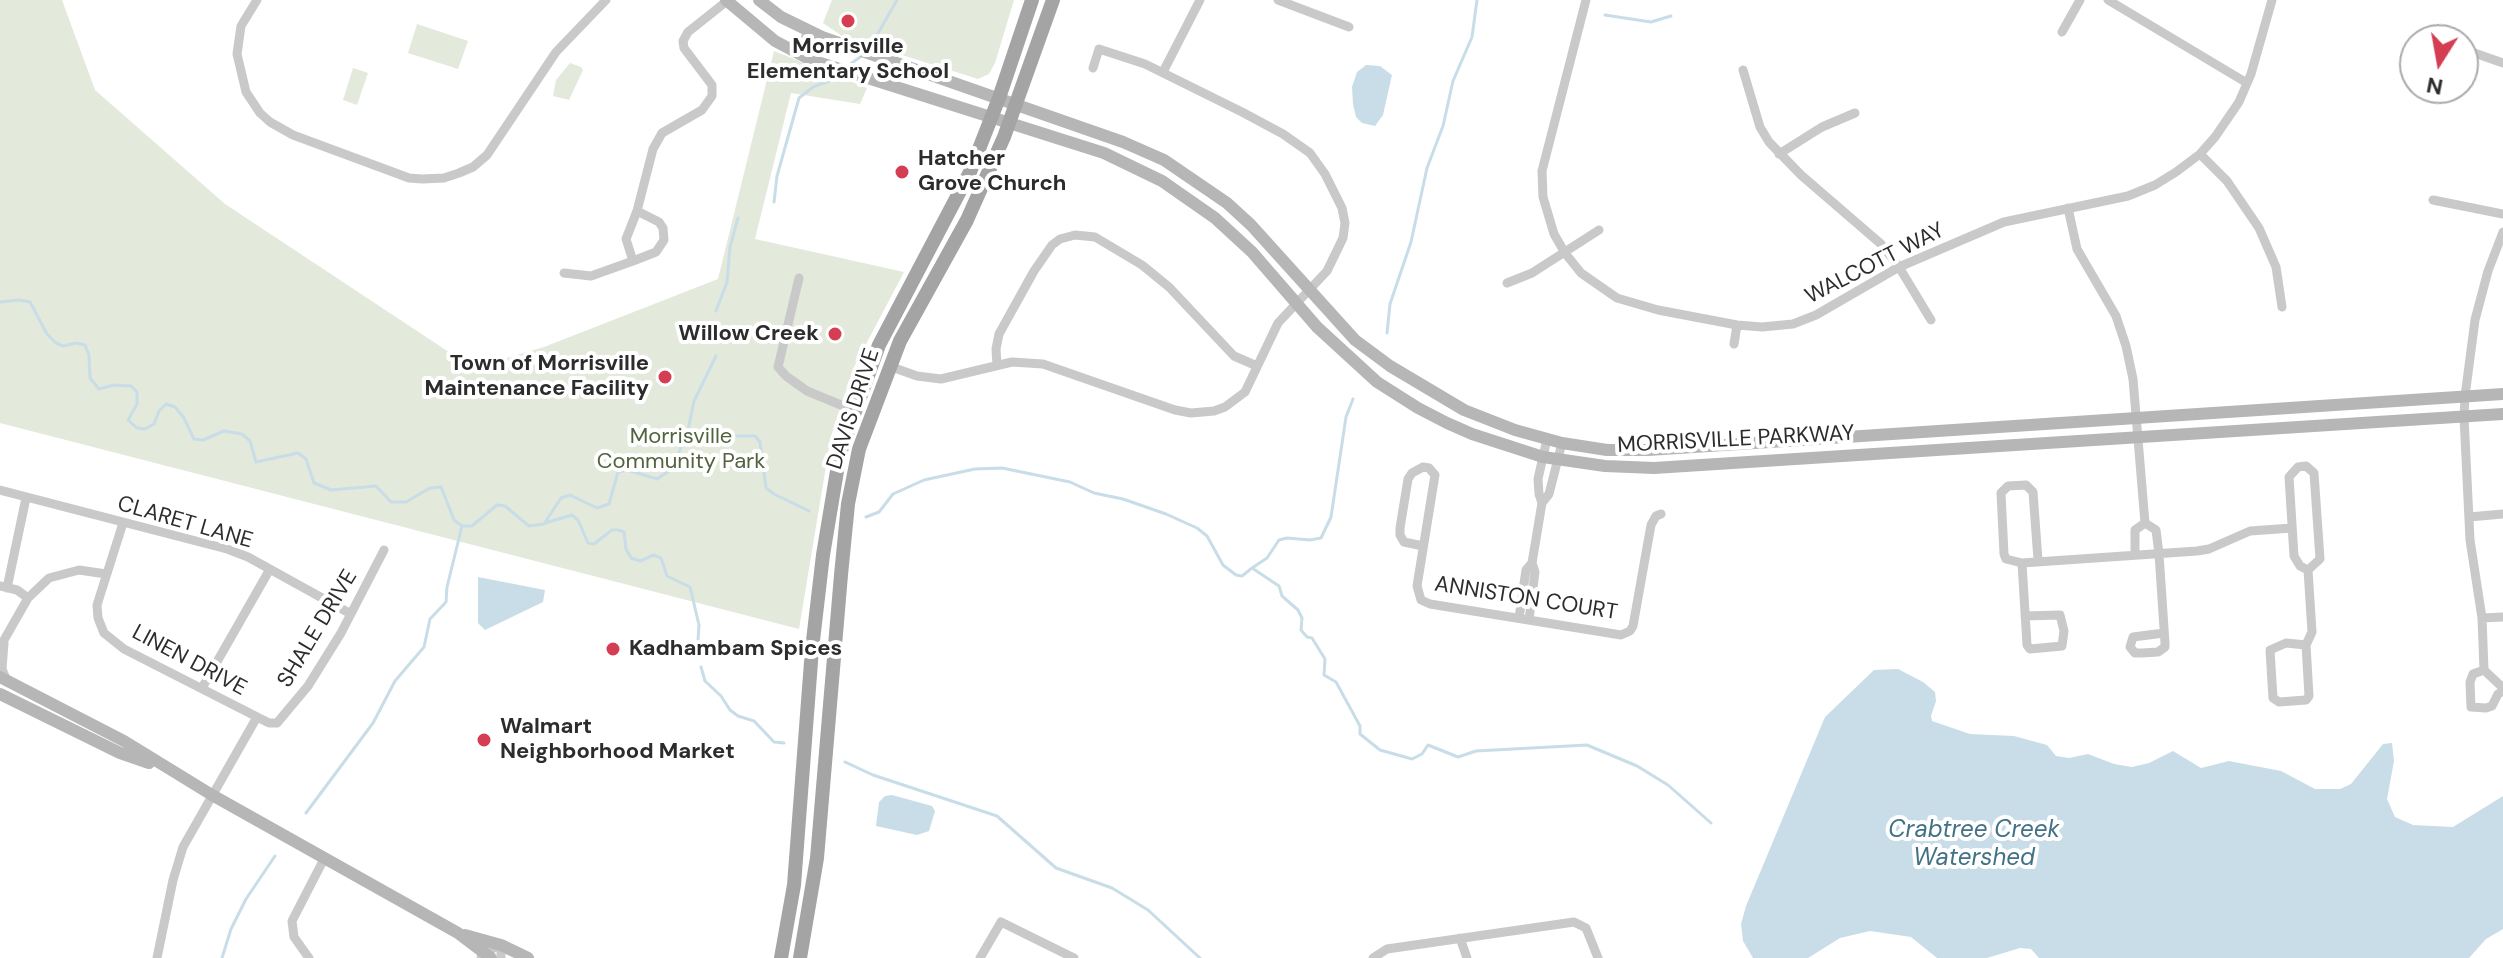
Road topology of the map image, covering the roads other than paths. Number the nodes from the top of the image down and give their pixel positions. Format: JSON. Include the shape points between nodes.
{"nodes":[{"id":1,"x":257,"y":0,"type":"edge"},
{"id":2,"x":606,"y":0,"type":"edge"},
{"id":3,"x":759,"y":0,"type":"edge"},
{"id":4,"x":1032,"y":0,"type":"edge"},
{"id":5,"x":1053,"y":0,"type":"edge"},
{"id":6,"x":1200,"y":0,"type":"edge"},
{"id":7,"x":1278,"y":0,"type":"edge"},
{"id":8,"x":1586,"y":0,"type":"edge"},
{"id":9,"x":2080,"y":0,"type":"edge"},
{"id":10,"x":2108,"y":0,"type":"edge"},
{"id":11,"x":2272,"y":0,"type":"edge"},
{"id":12,"x":726,"y":1,"type":"edge"},
{"id":13,"x":1349,"y":27,"type":"dead end"},
{"id":14,"x":808,"y":32,"type":"junction"},
{"id":15,"x":2062,"y":32,"type":"dead end"},
{"id":16,"x":797,"y":54,"type":"junction"},
{"id":17,"x":2479,"y":55,"type":"edge"},
{"id":18,"x":2503,"y":63,"type":"edge"},
{"id":19,"x":1093,"y":68,"type":"dead end"},
{"id":20,"x":1743,"y":70,"type":"dead end"},
{"id":21,"x":1163,"y":72,"type":"junction"},
{"id":22,"x":2247,"y":83,"type":"junction"},
{"id":23,"x":999,"y":98,"type":"junction"},
{"id":24,"x":1017,"y":105,"type":"junction"},
{"id":25,"x":1855,"y":113,"type":"dead end"},
{"id":26,"x":992,"y":116,"type":"junction"},
{"id":27,"x":1010,"y":122,"type":"junction"},
{"id":28,"x":1779,"y":154,"type":"junction"},
{"id":29,"x":2200,"y":154,"type":"junction"},
{"id":30,"x":2433,"y":200,"type":"dead end"},
{"id":31,"x":2068,"y":208,"type":"junction"},
{"id":32,"x":637,"y":211,"type":"junction"},
{"id":33,"x":2503,"y":214,"type":"edge"},
{"id":34,"x":1599,"y":230,"type":"dead end"},
{"id":35,"x":2503,"y":232,"type":"edge"},
{"id":36,"x":1565,"y":253,"type":"junction"},
{"id":37,"x":633,"y":261,"type":"junction"},
{"id":38,"x":1899,"y":267,"type":"junction"},
{"id":39,"x":564,"y":273,"type":"dead end"},
{"id":40,"x":799,"y":278,"type":"dead end"},
{"id":41,"x":1507,"y":283,"type":"dead end"},
{"id":42,"x":1309,"y":292,"type":"junction"},
{"id":43,"x":1295,"y":303,"type":"junction"},
{"id":44,"x":2282,"y":307,"type":"dead end"},
{"id":45,"x":1931,"y":320,"type":"dead end"},
{"id":46,"x":1737,"y":325,"type":"junction"},
{"id":47,"x":1734,"y":344,"type":"dead end"},
{"id":48,"x":997,"y":365,"type":"junction"},
{"id":49,"x":889,"y":366,"type":"junction"},
{"id":50,"x":1257,"y":366,"type":"junction"},
{"id":51,"x":2503,"y":394,"type":"edge"},
{"id":52,"x":2465,"y":396,"type":"junction"},
{"id":53,"x":853,"y":410,"type":"junction"},
{"id":54,"x":2503,"y":414,"type":"edge"},
{"id":55,"x":2464,"y":417,"type":"junction"},
{"id":56,"x":2137,"y":420,"type":"junction"},
{"id":57,"x":2138,"y":438,"type":"junction"},
{"id":58,"x":1547,"y":439,"type":"junction"},
{"id":59,"x":1562,"y":443,"type":"junction"},
{"id":60,"x":1543,"y":457,"type":"junction"},
{"id":61,"x":1557,"y":460,"type":"junction"},
{"id":62,"x":0,"y":490,"type":"edge"},
{"id":63,"x":26,"y":498,"type":"junction"},
{"id":64,"x":1542,"y":503,"type":"junction"},
{"id":65,"x":1661,"y":514,"type":"dead end"},
{"id":66,"x":2503,"y":514,"type":"edge"},
{"id":67,"x":2469,"y":517,"type":"junction"},
{"id":68,"x":123,"y":523,"type":"junction"},
{"id":69,"x":2145,"y":523,"type":"junction"},
{"id":70,"x":2292,"y":528,"type":"junction"},
{"id":71,"x":1423,"y":546,"type":"junction"},
{"id":72,"x":384,"y":550,"type":"dead end"},
{"id":73,"x":2159,"y":554,"type":"junction"},
{"id":74,"x":2135,"y":555,"type":"junction"},
{"id":75,"x":2038,"y":560,"type":"junction"},
{"id":76,"x":2022,"y":563,"type":"junction"},
{"id":77,"x":270,"y":569,"type":"junction"},
{"id":78,"x":2308,"y":570,"type":"junction"},
{"id":79,"x":106,"y":574,"type":"junction"},
{"id":80,"x":3,"y":587,"type":"edge"},
{"id":81,"x":28,"y":598,"type":"junction"},
{"id":82,"x":351,"y":614,"type":"junction"},
{"id":83,"x":2025,"y":616,"type":"junction"},
{"id":84,"x":2503,"y":617,"type":"edge"},
{"id":85,"x":2482,"y":618,"type":"junction"},
{"id":86,"x":1524,"y":619,"type":"junction"},
{"id":87,"x":2164,"y":633,"type":"dead end"},
{"id":88,"x":2,"y":645,"type":"edge"},
{"id":89,"x":2306,"y":645,"type":"junction"},
{"id":90,"x":2484,"y":670,"type":"junction"},
{"id":91,"x":3,"y":678,"type":"edge"},
{"id":92,"x":202,"y":688,"type":"junction"},
{"id":93,"x":2503,"y":689,"type":"edge"},
{"id":94,"x":0,"y":694,"type":"edge"},
{"id":95,"x":257,"y":717,"type":"junction"},
{"id":96,"x":277,"y":723,"type":"joint"},
{"id":97,"x":168,"y":769,"type":"junction"},
{"id":98,"x":212,"y":795,"type":"junction"},
{"id":99,"x":325,"y":857,"type":"junction"},
{"id":100,"x":458,"y":933,"type":"junction"},
{"id":101,"x":1460,"y":938,"type":"junction"},
{"id":102,"x":501,"y":952,"type":"edge"},
{"id":103,"x":484,"y":956,"type":"edge"},
{"id":104,"x":157,"y":958,"type":"edge"},
{"id":105,"x":309,"y":958,"type":"edge"},
{"id":106,"x":528,"y":958,"type":"edge"},
{"id":107,"x":781,"y":958,"type":"edge"},
{"id":108,"x":800,"y":958,"type":"edge"},
{"id":109,"x":980,"y":958,"type":"edge"},
{"id":110,"x":1074,"y":958,"type":"edge"},
{"id":111,"x":1373,"y":958,"type":"edge"},
{"id":112,"x":1467,"y":958,"type":"edge"},
{"id":113,"x":1598,"y":958,"type":"edge"}],
"edges":[{"from":1,"to":2,"type":"street","via":[[241,26],[237,54],[246,92],[260,113],[293,135],[422,179],[459,173],[487,155],[556,52]]},
{"from":3,"to":14,"type":"main road","name":"MORRISVILLE PARKWAY"},
{"from":4,"to":23,"type":"main road","name":"DAVIS DRIVE"},
{"from":5,"to":24,"type":"main road","name":"DAVIS DRIVE"},
{"from":6,"to":21,"type":"street"},
{"from":7,"to":13,"type":"street"},
{"from":8,"to":36,"type":"street","name":"WALCOTT WAY","via":[[1542,171],[1546,213]]},
{"from":9,"to":15,"type":"street"},
{"from":10,"to":22,"type":"street"},
{"from":11,"to":22,"type":"street","name":"WALCOTT WAY"},
{"from":12,"to":16,"type":"main road","name":"MORRISVILLE PARKWAY"},
{"from":12,"to":32,"type":"street","via":[[685,36],[684,48],[712,85],[712,96],[702,110],[657,141]]},
{"from":14,"to":16,"type":"street"},
{"from":14,"to":23,"type":"main road","name":"MORRISVILLE PARKWAY"},
{"from":16,"to":26,"type":"main road","name":"MORRISVILLE PARKWAY"},
{"from":17,"to":18,"type":"street"},
{"from":19,"to":21,"type":"street","via":[[1099,49]]},
{"from":20,"to":28,"type":"street","via":[[1760,127]]},
{"from":21,"to":42,"type":"street","via":[[1283,134],[1318,164],[1342,208],[1345,230],[1327,271]]},
{"from":22,"to":29,"type":"street","name":"WALCOTT WAY","via":[[2224,126]]},
{"from":23,"to":24,"type":"main road","name":"MORRISVILLE PARKWAY"},
{"from":23,"to":26,"type":"main road","name":"DAVIS DRIVE"},
{"from":24,"to":27,"type":"main road","name":"DAVIS DRIVE"},
{"from":24,"to":42,"type":"main road","name":"MORRISVILLE PARKWAY","via":[[1134,146],[1198,181],[1251,225]]},
{"from":25,"to":28,"type":"street"},
{"from":26,"to":27,"type":"main road","name":"MORRISVILLE PARKWAY"},
{"from":26,"to":53,"type":"main road","name":"DAVIS DRIVE","via":[[948,219],[879,345]]},
{"from":27,"to":43,"type":"main road","name":"MORRISVILLE PARKWAY","via":[[1104,153],[1162,181],[1215,218]]},
{"from":27,"to":49,"type":"main road","name":"DAVIS DRIVE","via":[[967,220]]},
{"from":28,"to":38,"type":"street","via":[[1866,230]]},
{"from":29,"to":31,"type":"street","name":"WALCOTT WAY","via":[[2142,191]]},
{"from":29,"to":44,"type":"street","via":[[2227,181],[2259,228],[2276,267]]},
{"from":30,"to":33,"type":"street"},
{"from":31,"to":38,"type":"street","name":"WALCOTT WAY","via":[[2004,222]]},
{"from":31,"to":56,"type":"street","via":[[2077,249],[2122,331]]},
{"from":32,"to":37,"type":"street","via":[[626,239]]},
{"from":32,"to":37,"type":"street","via":[[659,222],[664,240],[656,252]]},
{"from":34,"to":36,"type":"street"},
{"from":35,"to":52,"type":"street","via":[[2475,320]]},
{"from":36,"to":41,"type":"street"},
{"from":36,"to":46,"type":"street","name":"WALCOTT WAY","via":[[1593,283],[1626,302]]},
{"from":37,"to":39,"type":"street","via":[[591,276]]},
{"from":38,"to":45,"type":"street"},
{"from":38,"to":46,"type":"street","name":"WALCOTT WAY","via":[[1803,321],[1773,327]]},
{"from":40,"to":53,"type":"street","via":[[778,367],[807,391]]},
{"from":42,"to":43,"type":"street"},
{"from":42,"to":58,"type":"main road","name":"MORRISVILLE PARKWAY","via":[[1355,340],[1427,389],[1476,415]]},
{"from":43,"to":50,"type":"street","via":[[1273,331]]},
{"from":43,"to":60,"type":"main road","name":"MORRISVILLE PARKWAY","via":[[1350,358],[1397,395],[1472,434]]},
{"from":46,"to":47,"type":"street"},
{"from":48,"to":49,"type":"street","via":[[941,379]]},
{"from":48,"to":50,"type":"street","via":[[1043,364],[1191,413],[1214,411],[1236,400]]},
{"from":48,"to":50,"type":"street","via":[[999,334],[1040,262],[1052,245],[1075,235],[1095,237],[1142,265],[1234,356]]},
{"from":49,"to":108,"type":"main road","name":"DAVIS DRIVE","via":[[863,435],[848,504],[817,858]]},
{"from":51,"to":52,"type":"main road","name":"MORRISVILLE PARKWAY"},
{"from":52,"to":55,"type":"street"},
{"from":52,"to":56,"type":"main road","name":"MORRISVILLE PARKWAY"},
{"from":53,"to":107,"type":"main road","name":"DAVIS DRIVE","via":[[829,511],[812,649],[794,885]]},
{"from":54,"to":55,"type":"main road","name":"MORRISVILLE PARKWAY"},
{"from":55,"to":57,"type":"main road","name":"MORRISVILLE PARKWAY"},
{"from":55,"to":67,"type":"street"},
{"from":56,"to":57,"type":"street"},
{"from":56,"to":59,"type":"main road","name":"MORRISVILLE PARKWAY","via":[[1648,450]]},
{"from":57,"to":61,"type":"main road","name":"MORRISVILLE PARKWAY","via":[[1654,468]]},
{"from":57,"to":69,"type":"street"},
{"from":58,"to":59,"type":"main road","name":"MORRISVILLE PARKWAY"},
{"from":58,"to":60,"type":"street"},
{"from":59,"to":61,"type":"street"},
{"from":60,"to":61,"type":"main road","name":"MORRISVILLE PARKWAY"},
{"from":60,"to":64,"type":"street","via":[[1538,488]]},
{"from":61,"to":64,"type":"street"},
{"from":62,"to":63,"type":"street","name":"CLARET LANE"},
{"from":63,"to":68,"type":"street","name":"CLARET LANE"},
{"from":63,"to":80,"type":"street"},
{"from":64,"to":86,"type":"street"},
{"from":65,"to":86,"type":"street","name":"ANNISTON COURT","via":[[1651,525],[1633,626],[1626,634]]},
{"from":66,"to":67,"type":"street"},
{"from":67,"to":85,"type":"street"},
{"from":68,"to":77,"type":"street","name":"CLARET LANE","via":[[227,549]]},
{"from":68,"to":79,"type":"street","name":"LINEN DRIVE"},
{"from":69,"to":73,"type":"street","via":[[2156,530]]},
{"from":69,"to":74,"type":"street","via":[[2135,530]]},
{"from":70,"to":73,"type":"street","via":[[2250,531],[2209,549]]},
{"from":70,"to":78,"type":"street","via":[[2294,556]]},
{"from":70,"to":78,"type":"street","via":[[2289,477],[2306,466],[2314,473],[2320,559]]},
{"from":71,"to":71,"type":"street","via":[[1404,542],[1400,535],[1408,479],[1423,467],[1435,475]]},
{"from":71,"to":86,"type":"street","name":"ANNISTON COURT","via":[[1417,591],[1421,600]]},
{"from":72,"to":82,"type":"street","name":"SHALE DRIVE"},
{"from":73,"to":74,"type":"street"},
{"from":73,"to":87,"type":"street"},
{"from":74,"to":75,"type":"street"},
{"from":75,"to":76,"type":"street"},
{"from":75,"to":76,"type":"street","via":[[2033,492],[2026,485],[2008,486],[2001,493],[2004,554]]},
{"from":76,"to":83,"type":"street"},
{"from":77,"to":82,"type":"street","name":"CLARET LANE"},
{"from":77,"to":92,"type":"street"},
{"from":78,"to":89,"type":"street","via":[[2312,632]]},
{"from":79,"to":81,"type":"street","via":[[66,571],[49,578]]},
{"from":79,"to":92,"type":"street","name":"LINEN DRIVE","via":[[97,605],[109,640]]},
{"from":80,"to":81,"type":"street"},
{"from":81,"to":88,"type":"street"},
{"from":82,"to":96,"type":"street","name":"SHALE DRIVE","via":[[308,686]]},
{"from":83,"to":83,"type":"street","via":[[2030,649],[2062,646],[2060,615]]},
{"from":84,"to":85,"type":"street"},
{"from":85,"to":90,"type":"street"},
{"from":88,"to":91,"type":"street"},
{"from":89,"to":89,"type":"street","via":[[2309,696],[2279,702],[2273,698],[2270,650],[2286,643]]},
{"from":90,"to":93,"type":"street"},
{"from":90,"to":93,"type":"street","via":[[2473,674],[2470,682],[2471,707],[2492,706]]},
{"from":91,"to":97,"type":"main road"},
{"from":92,"to":95,"type":"street","name":"LINEN DRIVE"},
{"from":94,"to":97,"type":"main road","via":[[120,753]]},
{"from":95,"to":96,"type":"street","name":"LINEN DRIVE"},
{"from":95,"to":98,"type":"street"},
{"from":97,"to":98,"type":"main road"},
{"from":98,"to":99,"type":"main road"},
{"from":98,"to":104,"type":"street","via":[[190,830],[177,865]]},
{"from":99,"to":100,"type":"main road"},
{"from":99,"to":105,"type":"street","via":[[292,921],[294,937]]},
{"from":100,"to":102,"type":"main road"},
{"from":100,"to":103,"type":"main road"},
{"from":101,"to":111,"type":"street","via":[[1387,949]]},
{"from":101,"to":112,"type":"street"},
{"from":101,"to":113,"type":"street","via":[[1574,922],[1586,928]]},
{"from":102,"to":103,"type":"street"},
{"from":102,"to":106,"type":"main road"},
{"from":109,"to":110,"type":"street","via":[[1001,922]]}]}
